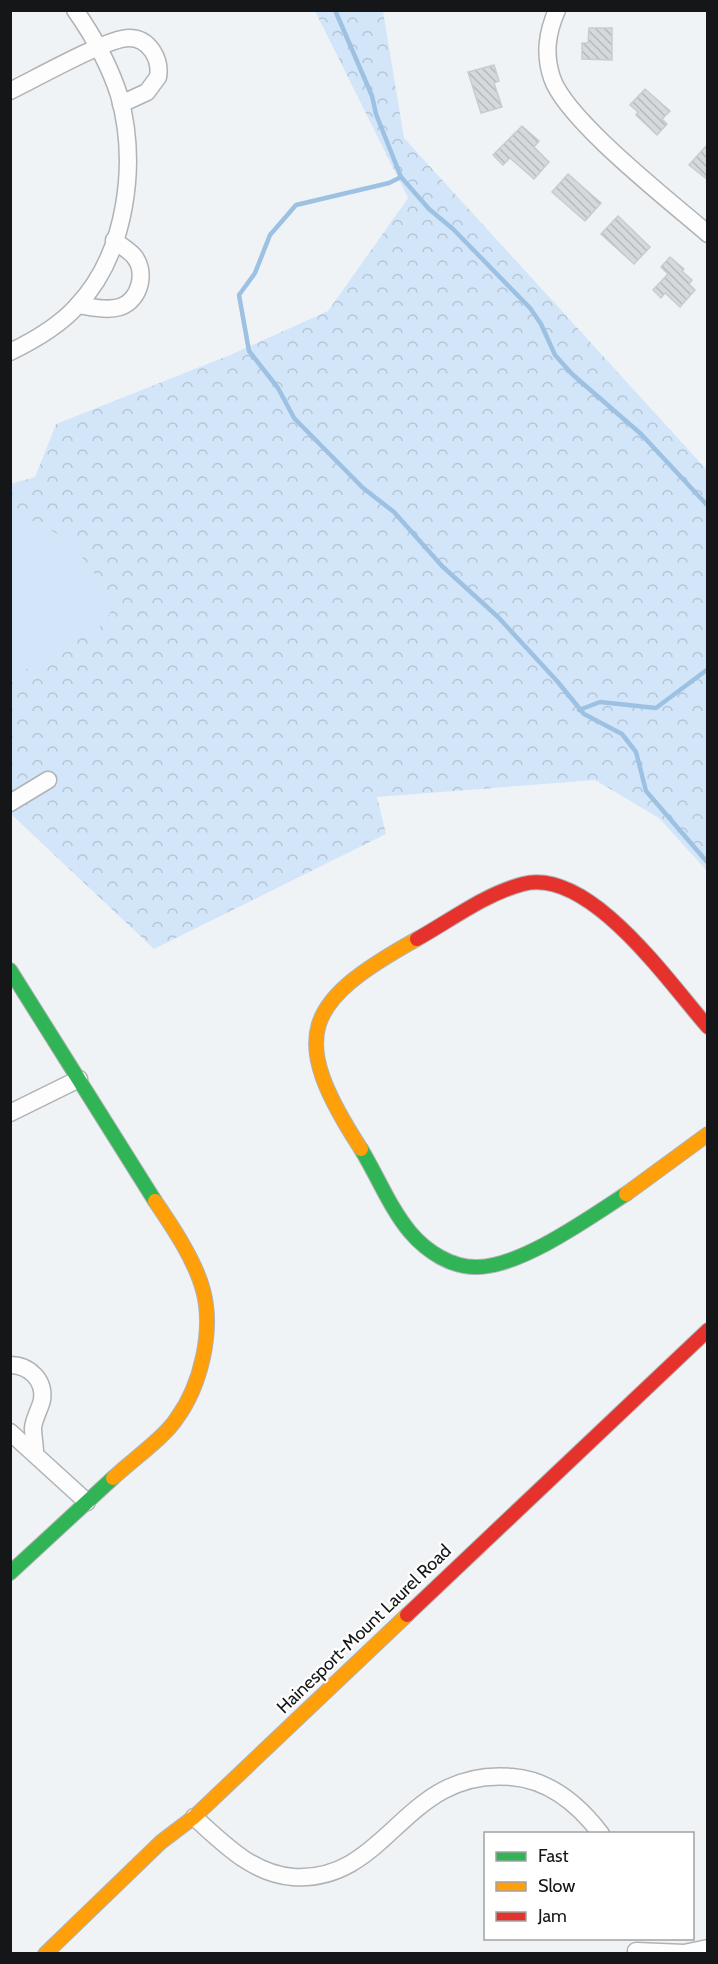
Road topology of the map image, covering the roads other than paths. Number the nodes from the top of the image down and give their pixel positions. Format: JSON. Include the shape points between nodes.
{"nodes":[{"id":1,"x":75,"y":10,"type":"edge"},
{"id":2,"x":557,"y":10,"type":"edge"},
{"id":3,"x":99,"y":47,"type":"junction"},
{"id":4,"x":10,"y":92,"type":"edge"},
{"id":5,"x":121,"y":104,"type":"junction"},
{"id":6,"x":708,"y":234,"type":"edge"},
{"id":7,"x":114,"y":240,"type":"junction"},
{"id":8,"x":78,"y":305,"type":"junction"},
{"id":9,"x":10,"y":352,"type":"edge"},
{"id":10,"x":48,"y":780,"type":"dead end"},
{"id":11,"x":10,"y":803,"type":"edge"},
{"id":12,"x":10,"y":970,"type":"edge"},
{"id":13,"x":708,"y":1027,"type":"edge"},
{"id":14,"x":79,"y":1079,"type":"junction"},
{"id":15,"x":10,"y":1113,"type":"edge"},
{"id":16,"x":708,"y":1134,"type":"edge"},
{"id":17,"x":708,"y":1330,"type":"edge"},
{"id":18,"x":10,"y":1365,"type":"edge"},
{"id":19,"x":10,"y":1432,"type":"edge"},
{"id":20,"x":36,"y":1452,"type":"junction"},
{"id":21,"x":87,"y":1502,"type":"junction"},
{"id":22,"x":10,"y":1573,"type":"edge"},
{"id":23,"x":194,"y":1817,"type":"junction"},
{"id":24,"x":601,"y":1832,"type":"edge"},
{"id":25,"x":637,"y":1948,"type":"edge"},
{"id":26,"x":708,"y":1948,"type":"edge"},
{"id":27,"x":45,"y":1953,"type":"edge"}],
"edges":[{"from":1,"to":3,"type":"street"},
{"from":2,"to":6,"type":"street","via":[[547,43],[548,62],[562,97],[590,129]]},
{"from":3,"to":4,"type":"street"},
{"from":3,"to":5,"type":"street"},
{"from":3,"to":5,"type":"street","via":[[117,40],[136,39],[145,43],[157,58],[160,68],[154,86]]},
{"from":5,"to":7,"type":"street","via":[[126,175]]},
{"from":7,"to":8,"type":"street","via":[[104,269]]},
{"from":7,"to":8,"type":"street","via":[[134,255],[138,263],[141,281],[137,292],[121,307]]},
{"from":8,"to":9,"type":"street","via":[[52,329]]},
{"from":10,"to":11,"type":"street"},
{"from":12,"to":14,"type":"street"},
{"from":13,"to":16,"type":"street","via":[[597,907],[564,886],[546,882],[527,883],[490,897],[364,971],[332,1000],[315,1038],[327,1090],[402,1218],[428,1249],[461,1265],[480,1268],[515,1258],[627,1193]]},
{"from":14,"to":15,"type":"street"},
{"from":14,"to":21,"type":"street","via":[[191,1263],[204,1294],[206,1325],[198,1378],[181,1413]]},
{"from":17,"to":23,"type":"street","name":"Hainesport-Mount Laurel Road"},
{"from":18,"to":20,"type":"street","via":[[32,1372],[42,1389],[33,1427]]},
{"from":19,"to":20,"type":"street"},
{"from":20,"to":21,"type":"street"},
{"from":21,"to":22,"type":"street"},
{"from":23,"to":24,"type":"street","via":[[244,1860],[291,1877],[309,1877],[344,1868],[436,1792],[477,1777],[521,1778],[543,1785],[580,1810]]},
{"from":23,"to":27,"type":"street","name":"Hainesport-Mount Laurel Road","via":[[161,1842]]},
{"from":25,"to":26,"type":"street","via":[[684,1953]]}]}
